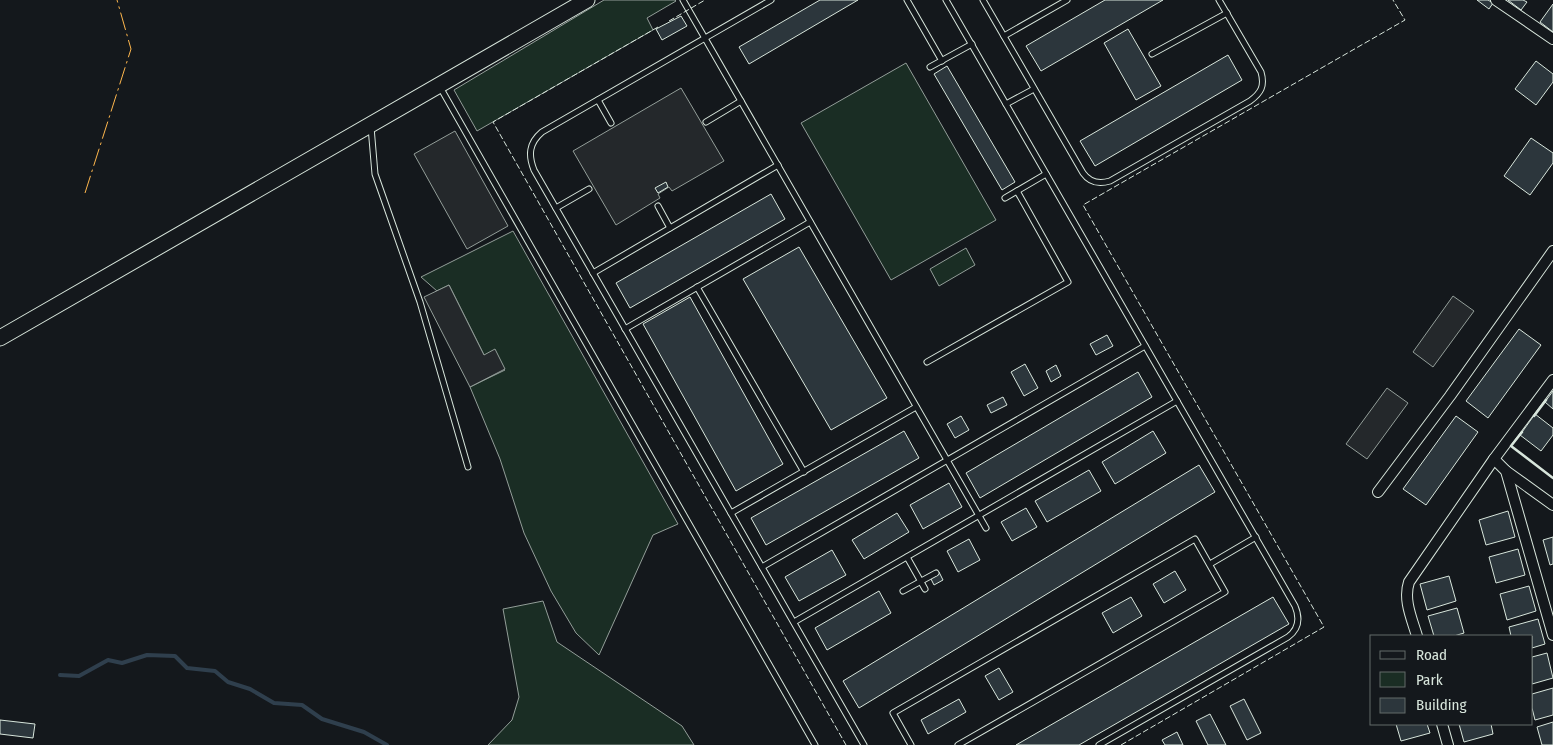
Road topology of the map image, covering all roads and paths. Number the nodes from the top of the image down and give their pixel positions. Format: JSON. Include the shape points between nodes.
{"nodes":[{"id":1,"x":587,"y":0,"type":"edge"},
{"id":2,"x":683,"y":0,"type":"edge"},
{"id":3,"x":771,"y":0,"type":"edge"},
{"id":4,"x":907,"y":0,"type":"edge"},
{"id":5,"x":946,"y":0,"type":"edge"},
{"id":6,"x":983,"y":0,"type":"edge"},
{"id":7,"x":1067,"y":0,"type":"edge"},
{"id":8,"x":1219,"y":0,"type":"edge"},
{"id":9,"x":1496,"y":0,"type":"edge"},
{"id":10,"x":1226,"y":13,"type":"junction"},
{"id":11,"x":1004,"y":36,"type":"junction"},
{"id":12,"x":705,"y":38,"type":"junction"},
{"id":13,"x":1553,"y":39,"type":"edge"},
{"id":14,"x":972,"y":44,"type":"junction"},
{"id":15,"x":1152,"y":54,"type":"dead end"},
{"id":16,"x":942,"y":61,"type":"junction"},
{"id":17,"x":930,"y":67,"type":"dead end"},
{"id":18,"x":439,"y":84,"type":"junction"},
{"id":19,"x":1034,"y":89,"type":"junction"},
{"id":20,"x":598,"y":100,"type":"junction"},
{"id":21,"x":741,"y":102,"type":"junction"},
{"id":22,"x":1006,"y":104,"type":"junction"},
{"id":23,"x":706,"y":122,"type":"dead end"},
{"id":24,"x":611,"y":123,"type":"dead end"},
{"id":25,"x":371,"y":124,"type":"junction"},
{"id":26,"x":778,"y":166,"type":"junction"},
{"id":27,"x":1046,"y":174,"type":"junction"},
{"id":28,"x":589,"y":189,"type":"dead end"},
{"id":29,"x":1017,"y":191,"type":"junction"},
{"id":30,"x":1005,"y":198,"type":"dead end"},
{"id":31,"x":658,"y":206,"type":"dead end"},
{"id":32,"x":556,"y":208,"type":"junction"},
{"id":33,"x":810,"y":222,"type":"junction"},
{"id":34,"x":670,"y":228,"type":"junction"},
{"id":35,"x":1553,"y":251,"type":"edge"},
{"id":36,"x":593,"y":273,"type":"junction"},
{"id":37,"x":697,"y":287,"type":"junction"},
{"id":38,"x":625,"y":328,"type":"junction"},
{"id":39,"x":0,"y":338,"type":"edge"},
{"id":40,"x":1145,"y":346,"type":"junction"},
{"id":41,"x":927,"y":362,"type":"dead end"},
{"id":42,"x":1553,"y":380,"type":"edge"},
{"id":43,"x":1177,"y":400,"type":"junction"},
{"id":44,"x":916,"y":407,"type":"junction"},
{"id":45,"x":1494,"y":459,"type":"junction"},
{"id":46,"x":947,"y":460,"type":"junction"},
{"id":47,"x":468,"y":467,"type":"dead end"},
{"id":48,"x":1506,"y":471,"type":"junction"},
{"id":49,"x":804,"y":472,"type":"junction"},
{"id":50,"x":1378,"y":492,"type":"dead end"},
{"id":51,"x":1553,"y":505,"type":"edge"},
{"id":52,"x":731,"y":514,"type":"junction"},
{"id":53,"x":978,"y":515,"type":"junction"},
{"id":54,"x":986,"y":528,"type":"dead end"},
{"id":55,"x":1256,"y":537,"type":"junction"},
{"id":56,"x":907,"y":557,"type":"junction"},
{"id":57,"x":1210,"y":564,"type":"junction"},
{"id":58,"x":762,"y":567,"type":"junction"},
{"id":59,"x":936,"y":573,"type":"dead end"},
{"id":60,"x":920,"y":582,"type":"junction"},
{"id":61,"x":925,"y":589,"type":"dead end"},
{"id":62,"x":903,"y":591,"type":"dead end"},
{"id":63,"x":794,"y":622,"type":"junction"},
{"id":64,"x":1417,"y":635,"type":"edge"},
{"id":65,"x":1553,"y":635,"type":"edge"},
{"id":66,"x":1442,"y":725,"type":"edge"},
{"id":67,"x":815,"y":745,"type":"edge"},
{"id":68,"x":864,"y":745,"type":"edge"},
{"id":69,"x":911,"y":745,"type":"edge"},
{"id":70,"x":958,"y":745,"type":"edge"},
{"id":71,"x":1099,"y":745,"type":"edge"},
{"id":72,"x":1448,"y":745,"type":"edge"}],
"edges":[{"from":1,"to":18,"type":"main road"},
{"from":2,"to":12,"type":"lane"},
{"from":3,"to":12,"type":"lane"},
{"from":4,"to":16,"type":"lane"},
{"from":5,"to":14,"type":"lane"},
{"from":6,"to":11,"type":"lane"},
{"from":7,"to":11,"type":"lane"},
{"from":8,"to":10,"type":"lane"},
{"from":9,"to":13,"type":"street"},
{"from":10,"to":15,"type":"lane"},
{"from":10,"to":19,"type":"lane","via":[[1261,72],[1263,86],[1258,95],[1110,181],[1095,182],[1085,176]]},
{"from":11,"to":19,"type":"lane"},
{"from":12,"to":20,"type":"lane"},
{"from":12,"to":21,"type":"lane"},
{"from":14,"to":16,"type":"lane"},
{"from":14,"to":22,"type":"lane"},
{"from":16,"to":17,"type":"lane"},
{"from":18,"to":25,"type":"main road"},
{"from":18,"to":67,"type":"lane"},
{"from":19,"to":22,"type":"lane"},
{"from":20,"to":24,"type":"lane"},
{"from":20,"to":32,"type":"lane","via":[[542,132],[531,145],[532,165]]},
{"from":21,"to":23,"type":"lane"},
{"from":21,"to":26,"type":"lane"},
{"from":22,"to":27,"type":"lane"},
{"from":25,"to":39,"type":"main road"},
{"from":25,"to":47,"type":"lane","via":[[375,174],[420,302]]},
{"from":26,"to":33,"type":"lane"},
{"from":26,"to":34,"type":"lane"},
{"from":27,"to":29,"type":"lane"},
{"from":27,"to":40,"type":"lane"},
{"from":28,"to":32,"type":"lane"},
{"from":29,"to":30,"type":"lane"},
{"from":29,"to":41,"type":"lane","via":[[1068,282]]},
{"from":31,"to":34,"type":"lane"},
{"from":32,"to":36,"type":"lane"},
{"from":33,"to":37,"type":"lane"},
{"from":33,"to":44,"type":"lane"},
{"from":34,"to":36,"type":"lane"},
{"from":35,"to":50,"type":"street"},
{"from":36,"to":38,"type":"lane"},
{"from":37,"to":38,"type":"lane"},
{"from":37,"to":49,"type":"lane"},
{"from":38,"to":52,"type":"lane"},
{"from":40,"to":43,"type":"lane"},
{"from":40,"to":46,"type":"lane"},
{"from":42,"to":45,"type":"street"},
{"from":43,"to":53,"type":"lane"},
{"from":43,"to":55,"type":"lane"},
{"from":44,"to":46,"type":"lane"},
{"from":44,"to":49,"type":"lane"},
{"from":45,"to":48,"type":"street"},
{"from":45,"to":64,"type":"street","via":[[1409,582],[1407,599]]},
{"from":46,"to":53,"type":"lane"},
{"from":46,"to":58,"type":"lane"},
{"from":48,"to":51,"type":"street"},
{"from":48,"to":65,"type":"street"},
{"from":49,"to":52,"type":"lane"},
{"from":52,"to":58,"type":"lane"},
{"from":53,"to":54,"type":"lane"},
{"from":53,"to":56,"type":"lane"},
{"from":55,"to":57,"type":"lane"},
{"from":55,"to":71,"type":"lane","via":[[1297,610],[1299,619],[1294,631]]},
{"from":56,"to":60,"type":"lane"},
{"from":56,"to":63,"type":"lane"},
{"from":57,"to":69,"type":"lane","via":[[1195,539],[893,713]]},
{"from":57,"to":70,"type":"lane","via":[[1225,592]]},
{"from":58,"to":63,"type":"lane"},
{"from":59,"to":60,"type":"lane"},
{"from":60,"to":61,"type":"lane"},
{"from":60,"to":62,"type":"lane"},
{"from":63,"to":68,"type":"lane"},
{"from":66,"to":72,"type":"street"}]}
